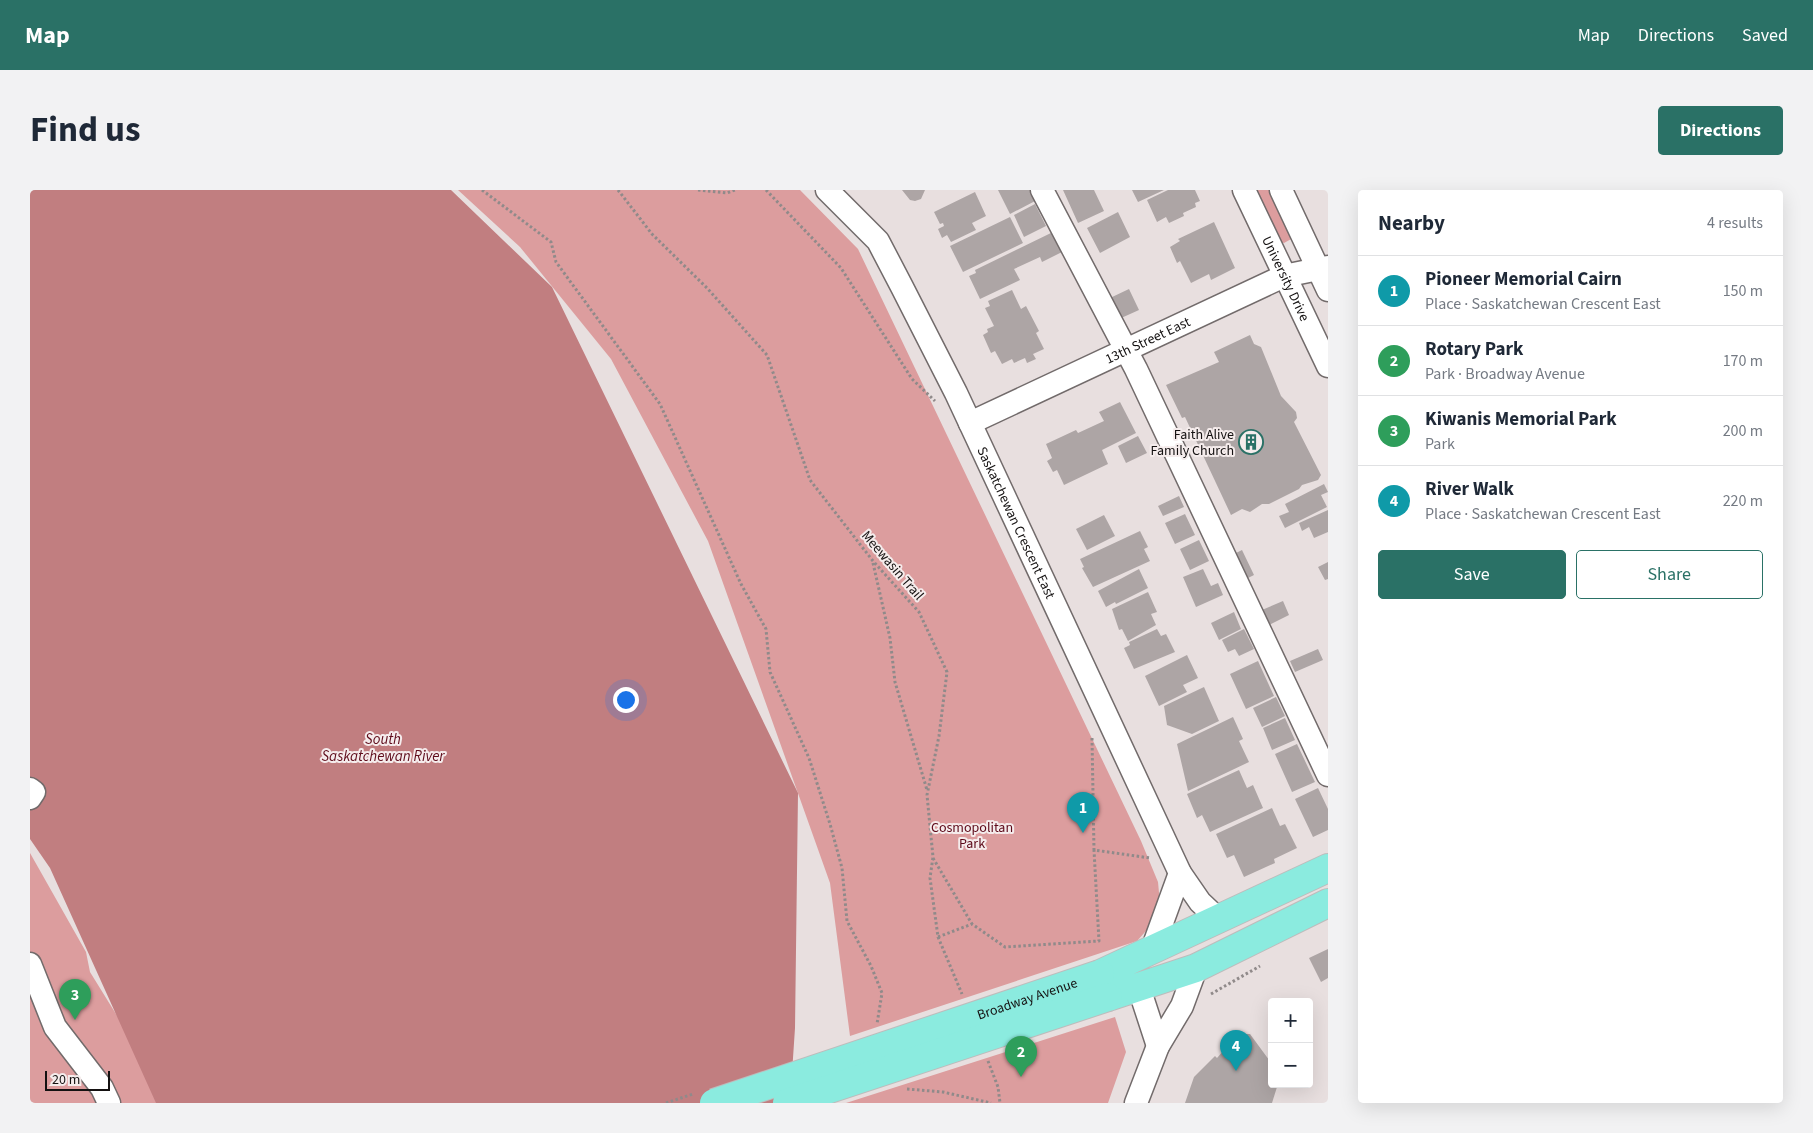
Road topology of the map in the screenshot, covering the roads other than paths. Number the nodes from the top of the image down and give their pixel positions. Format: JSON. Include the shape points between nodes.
{"nodes":[{"id":1,"x":826,"y":190,"type":"edge"},
{"id":2,"x":1042,"y":190,"type":"edge"},
{"id":3,"x":1244,"y":190,"type":"edge"},
{"id":4,"x":1281,"y":190,"type":"edge"},
{"id":5,"x":1325,"y":275,"type":"edge"},
{"id":6,"x":1284,"y":276,"type":"junction"},
{"id":7,"x":1125,"y":351,"type":"junction"},
{"id":8,"x":1328,"y":366,"type":"edge"},
{"id":9,"x":970,"y":423,"type":"junction"},
{"id":10,"x":1328,"y":774,"type":"edge"},
{"id":11,"x":30,"y":789,"type":"edge"},
{"id":12,"x":30,"y":798,"type":"edge"},
{"id":13,"x":1328,"y":868,"type":"edge"},
{"id":14,"x":1180,"y":873,"type":"junction"},
{"id":15,"x":1328,"y":903,"type":"edge"},
{"id":16,"x":1218,"y":919,"type":"junction"},
{"id":17,"x":1152,"y":950,"type":"junction"},
{"id":18,"x":30,"y":964,"type":"edge"},
{"id":19,"x":1196,"y":968,"type":"junction"},
{"id":20,"x":1104,"y":985,"type":"junction"},
{"id":21,"x":1139,"y":988,"type":"junction"},
{"id":22,"x":1158,"y":1046,"type":"junction"},
{"id":23,"x":109,"y":1103,"type":"edge"},
{"id":24,"x":714,"y":1103,"type":"edge"},
{"id":25,"x":787,"y":1103,"type":"edge"},
{"id":26,"x":1136,"y":1103,"type":"edge"}],
"edges":[{"from":1,"to":9,"type":"street","name":"Saskatchewan Crescent East","via":[[878,241]]},
{"from":2,"to":7,"type":"street"},
{"from":3,"to":6,"type":"street","name":"University Drive"},
{"from":4,"to":5,"type":"street"},
{"from":5,"to":6,"type":"street","name":"13th Street East"},
{"from":6,"to":7,"type":"street","name":"13th Street East"},
{"from":6,"to":8,"type":"street","name":"University Drive"},
{"from":7,"to":9,"type":"street","name":"13th Street East"},
{"from":7,"to":10,"type":"street"},
{"from":9,"to":14,"type":"street","name":"Saskatchewan Crescent East"},
{"from":11,"to":12,"type":"street","via":[[34,792]]},
{"from":13,"to":16,"type":"main road","name":"Broadway Avenue"},
{"from":14,"to":16,"type":"street","name":"Saskatchewan Crescent East","via":[[1200,902]]},
{"from":14,"to":17,"type":"street"},
{"from":15,"to":19,"type":"main road","name":"Broadway Avenue"},
{"from":16,"to":17,"type":"main road","name":"Broadway Avenue"},
{"from":17,"to":20,"type":"main road","name":"Broadway Avenue"},
{"from":18,"to":23,"type":"street","via":[[55,1027],[102,1088]]},
{"from":19,"to":21,"type":"main road","name":"Broadway Avenue"},
{"from":19,"to":22,"type":"street","via":[[1182,1006]]},
{"from":20,"to":21,"type":"main road","name":"Broadway Avenue"},
{"from":20,"to":24,"type":"main road","name":"Broadway Avenue","bridge":true},
{"from":20,"to":25,"type":"main road","name":"Broadway Avenue","bridge":true},
{"from":21,"to":22,"type":"street"},
{"from":22,"to":26,"type":"street"}]}
